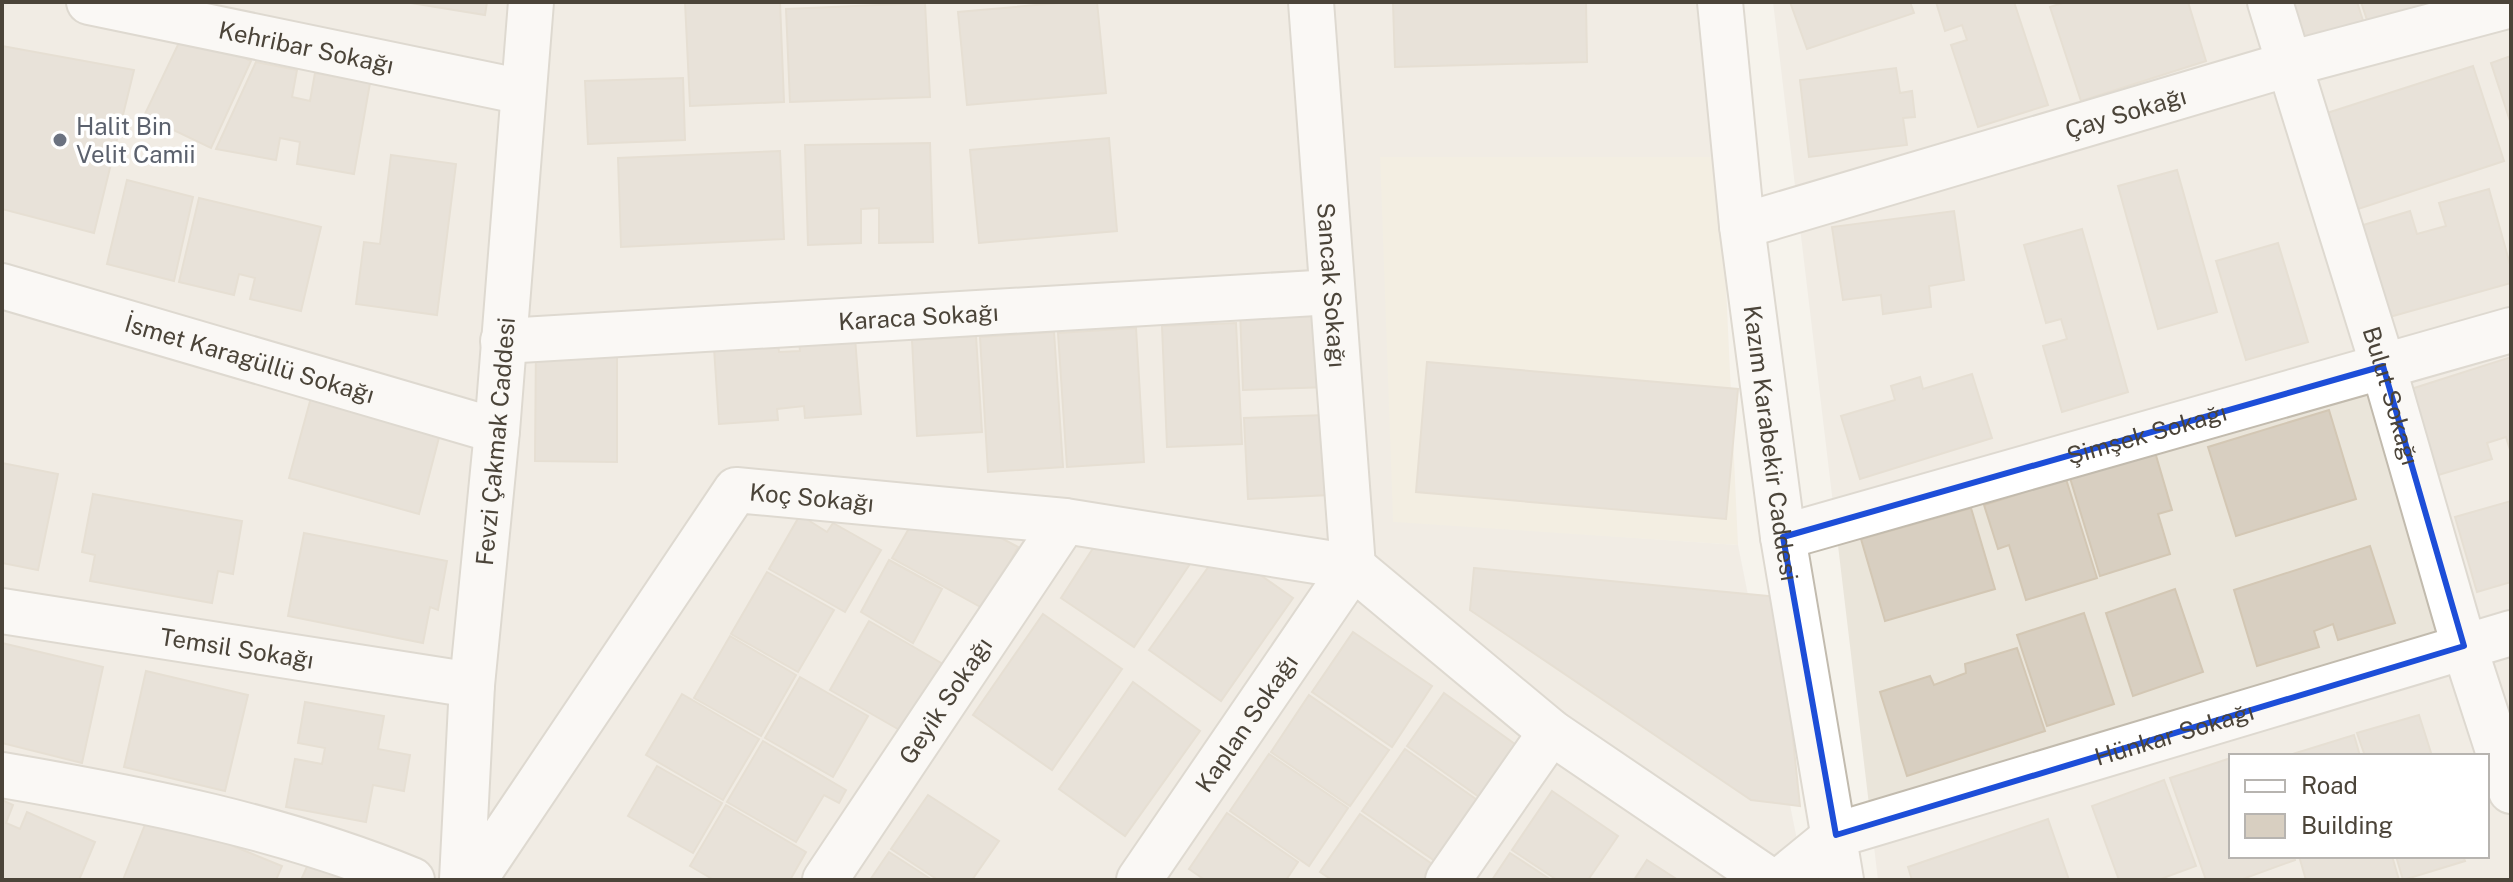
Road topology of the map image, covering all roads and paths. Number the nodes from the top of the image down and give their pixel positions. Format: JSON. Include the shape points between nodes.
{"nodes":[{"id":1,"x":89,"y":2,"type":"edge"},
{"id":2,"x":531,"y":2,"type":"edge"},
{"id":3,"x":1311,"y":2,"type":"edge"},
{"id":4,"x":1720,"y":2,"type":"edge"},
{"id":5,"x":2270,"y":2,"type":"edge"},
{"id":6,"x":2511,"y":5,"type":"edge"},
{"id":7,"x":2289,"y":64,"type":"junction"},
{"id":8,"x":523,"y":92,"type":"junction"},
{"id":9,"x":1742,"y":226,"type":"junction"},
{"id":10,"x":2,"y":286,"type":"edge"},
{"id":11,"x":1332,"y":292,"type":"junction"},
{"id":12,"x":2511,"y":330,"type":"edge"},
{"id":13,"x":503,"y":341,"type":"junction"},
{"id":14,"x":2383,"y":366,"type":"junction"},
{"id":15,"x":497,"y":431,"type":"junction"},
{"id":16,"x":1065,"y":521,"type":"junction"},
{"id":17,"x":1783,"y":537,"type":"junction"},
{"id":18,"x":1353,"y":567,"type":"junction"},
{"id":19,"x":2,"y":611,"type":"edge"},
{"id":20,"x":2511,"y":633,"type":"edge"},
{"id":21,"x":2464,"y":646,"type":"junction"},
{"id":22,"x":472,"y":685,"type":"junction"},
{"id":23,"x":1551,"y":732,"type":"junction"},
{"id":24,"x":2,"y":775,"type":"edge"},
{"id":25,"x":2511,"y":791,"type":"edge"},
{"id":26,"x":1836,"y":835,"type":"junction"},
{"id":27,"x":412,"y":880,"type":"edge"},
{"id":28,"x":462,"y":880,"type":"edge"},
{"id":29,"x":474,"y":880,"type":"edge"},
{"id":30,"x":825,"y":880,"type":"edge"},
{"id":31,"x":1139,"y":880,"type":"edge"},
{"id":32,"x":1448,"y":880,"type":"edge"},
{"id":33,"x":1769,"y":880,"type":"edge"},
{"id":34,"x":1781,"y":880,"type":"edge"},
{"id":35,"x":1841,"y":880,"type":"edge"}],
"edges":[{"from":1,"to":8,"type":"street","name":"Kehribar Sokağı"},
{"from":2,"to":8,"type":"street","name":"Fevzi Çakmak Caddesi"},
{"from":3,"to":11,"type":"street","name":"Sancak Sokağı"},
{"from":4,"to":9,"type":"street","name":"Kazım Karabekir Caddesi"},
{"from":5,"to":7,"type":"street","name":"Bulut Sokağı"},
{"from":6,"to":7,"type":"street","name":"Çay Sokağı"},
{"from":7,"to":9,"type":"street","name":"Çay Sokağı"},
{"from":7,"to":14,"type":"street","name":"Bulut Sokağı"},
{"from":8,"to":13,"type":"street","name":"Fevzi Çakmak Caddesi"},
{"from":9,"to":17,"type":"street","name":"Kazım Karabekir Caddesi"},
{"from":10,"to":15,"type":"street","name":"İsmet Karagüllü Sokağı"},
{"from":11,"to":13,"type":"street","name":"Karaca Sokağı"},
{"from":11,"to":18,"type":"street","name":"Sancak Sokağı"},
{"from":12,"to":14,"type":"street","name":"Şimşek Sokağı"},
{"from":13,"to":15,"type":"street","name":"Fevzi Çakmak Caddesi"},
{"from":14,"to":17,"type":"street","name":"Şimşek Sokağı"},
{"from":14,"to":21,"type":"street","name":"Bulut Sokağı"},
{"from":15,"to":22,"type":"street","name":"Fevzi Çakmak Caddesi"},
{"from":16,"to":18,"type":"street","name":"Koç Sokağı"},
{"from":16,"to":29,"type":"street","name":"Koç Sokağı","via":[[736,490]]},
{"from":16,"to":30,"type":"street","name":"Geyik Sokağı"},
{"from":17,"to":26,"type":"street","name":"Kazım Karabekir Caddesi"},
{"from":18,"to":23,"type":"street"},
{"from":18,"to":31,"type":"street","name":"Kaplan Sokağı"},
{"from":19,"to":22,"type":"street","name":"Temsil Sokağı"},
{"from":20,"to":21,"type":"street","name":"Hünkar Sokağı"},
{"from":21,"to":25,"type":"street","name":"Bulut Sokağı"},
{"from":21,"to":26,"type":"street","name":"Hünkar Sokağı"},
{"from":22,"to":28,"type":"street","name":"Fevzi Çakmak Caddesi"},
{"from":23,"to":32,"type":"street"},
{"from":23,"to":33,"type":"street"},
{"from":24,"to":27,"type":"street","via":[[161,803],[345,853]]},
{"from":26,"to":34,"type":"street"},
{"from":26,"to":35,"type":"street","name":"Kazım Karabekir Caddesi"}]}
